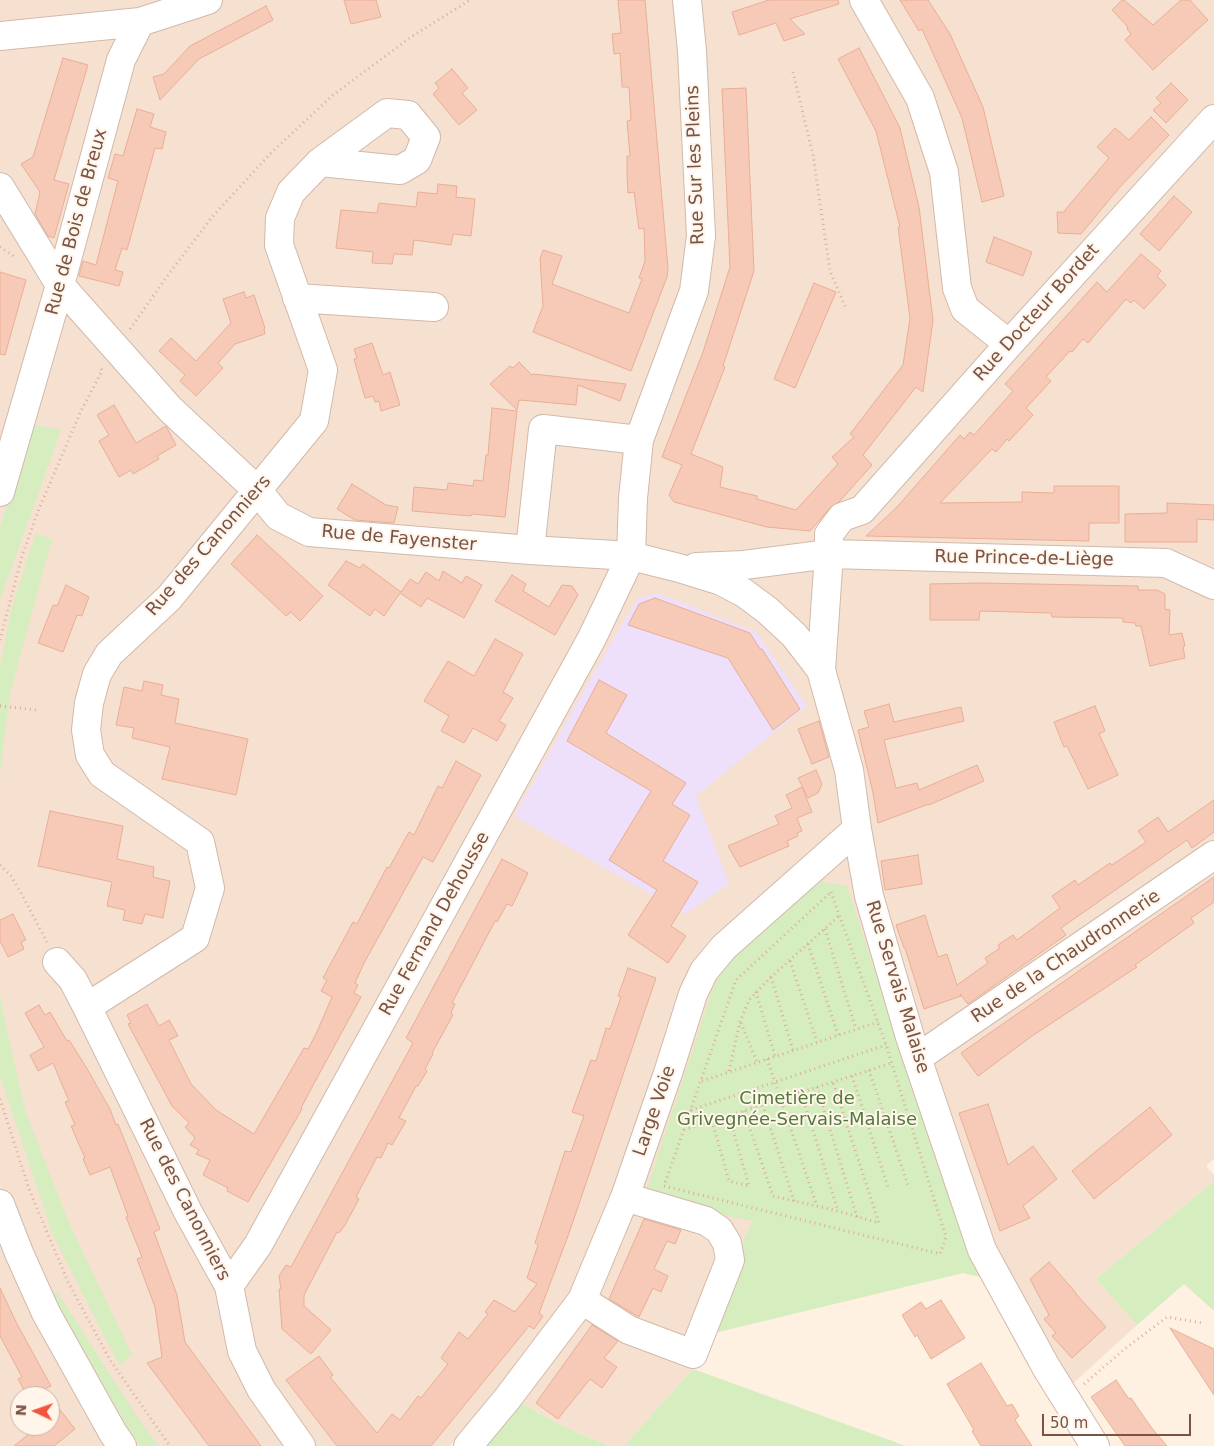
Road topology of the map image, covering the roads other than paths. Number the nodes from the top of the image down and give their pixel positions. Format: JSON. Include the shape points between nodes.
{"nodes":[{"id":1,"x":208,"y":0,"type":"edge"},
{"id":2,"x":687,"y":0,"type":"edge"},
{"id":3,"x":864,"y":0,"type":"edge"},
{"id":4,"x":140,"y":22,"type":"junction"},
{"id":5,"x":0,"y":36,"type":"edge"},
{"id":6,"x":1214,"y":119,"type":"edge"},
{"id":7,"x":320,"y":162,"type":"dead end"},
{"id":8,"x":0,"y":187,"type":"edge"},
{"id":9,"x":60,"y":285,"type":"junction"},
{"id":10,"x":297,"y":298,"type":"junction"},
{"id":11,"x":434,"y":307,"type":"dead end"},
{"id":12,"x":1008,"y":344,"type":"junction"},
{"id":13,"x":639,"y":440,"type":"junction"},
{"id":14,"x":258,"y":491,"type":"junction"},
{"id":15,"x":0,"y":492,"type":"edge"},
{"id":16,"x":530,"y":550,"type":"junction"},
{"id":17,"x":829,"y":554,"type":"junction"},
{"id":18,"x":631,"y":556,"type":"junction"},
{"id":19,"x":679,"y":568,"type":"junction"},
{"id":20,"x":1214,"y":585,"type":"edge"},
{"id":21,"x":821,"y":670,"type":"junction"},
{"id":22,"x":857,"y":829,"type":"junction"},
{"id":23,"x":1214,"y":855,"type":"edge"},
{"id":24,"x":57,"y":962,"type":"road end"},
{"id":25,"x":87,"y":1007,"type":"junction"},
{"id":26,"x":901,"y":1051,"type":"junction"},
{"id":27,"x":625,"y":1196,"type":"junction"},
{"id":28,"x":0,"y":1204,"type":"edge"},
{"id":29,"x":229,"y":1286,"type":"junction"},
{"id":30,"x":582,"y":1300,"type":"junction"},
{"id":31,"x":111,"y":1442,"type":"edge"},
{"id":32,"x":301,"y":1446,"type":"edge"},
{"id":33,"x":468,"y":1446,"type":"edge"},
{"id":34,"x":1095,"y":1446,"type":"edge"}],
"edges":[{"from":1,"to":4,"type":"street"},
{"from":2,"to":13,"type":"street","name":"Rue Sur les Pleins","via":[[701,236],[694,291]]},
{"from":3,"to":12,"type":"street","via":[[920,98],[944,172],[957,288],[966,309]]},
{"from":4,"to":5,"type":"street"},
{"from":4,"to":9,"type":"street","name":"Rue de Bois de Breux","via":[[121,60]]},
{"from":6,"to":12,"type":"street","name":"Rue Docteur Bordet"},
{"from":7,"to":10,"type":"street","name":"Rue des Canonniers","via":[[291,192],[280,218],[279,245]]},
{"from":8,"to":9,"type":"street","name":"Rue de Fayenster"},
{"from":9,"to":14,"type":"street","name":"Rue de Fayenster","via":[[170,409]]},
{"from":9,"to":15,"type":"street","name":"Rue de Bois de Breux"},
{"from":10,"to":11,"type":"street"},
{"from":10,"to":14,"type":"street","name":"Rue des Canonniers","via":[[323,370],[314,420]]},
{"from":12,"to":17,"type":"street","name":"Rue Docteur Bordet","via":[[862,510],[842,517],[829,534]]},
{"from":13,"to":16,"type":"street","via":[[543,429]]},
{"from":13,"to":18,"type":"street","name":"Rue Sur les Pleins"},
{"from":14,"to":16,"type":"street","name":"Rue de Fayenster","via":[[278,516],[309,532]]},
{"from":14,"to":25,"type":"street","name":"Rue des Canonniers","via":[[169,598],[109,654],[97,674],[86,730],[90,755],[102,774],[200,842],[210,888],[195,938]]},
{"from":16,"to":18,"type":"street","name":"Rue de Fayenster"},
{"from":17,"to":19,"type":"street","via":[[744,565]]},
{"from":17,"to":20,"type":"street","name":"Rue Prince-de-Liège","via":[[1166,563]]},
{"from":17,"to":21,"type":"street","name":"Rue Servais Malaise"},
{"from":18,"to":19,"type":"street"},
{"from":18,"to":29,"type":"street","name":"Rue Fernand Dehousse","via":[[592,638],[258,1245]]},
{"from":19,"to":21,"type":"street","via":[[721,581],[744,593],[794,636]]},
{"from":21,"to":22,"type":"street","name":"Rue Servais Malaise","via":[[850,770]]},
{"from":22,"to":26,"type":"street","name":"Rue Servais Malaise"},
{"from":22,"to":27,"type":"street","name":"Large Voie","via":[[724,947],[704,971],[693,994]]},
{"from":23,"to":26,"type":"street","name":"Rue de la Chaudronnerie"},
{"from":24,"to":25,"type":"street","name":"Rue des Canonniers","via":[[73,980]]},
{"from":25,"to":29,"type":"street","name":"Rue des Canonniers","via":[[188,1212]]},
{"from":26,"to":34,"type":"street","name":"Rue Servais Malaise","via":[[982,1250],[1046,1367]]},
{"from":27,"to":30,"type":"street","name":"Large Voie"},
{"from":27,"to":30,"type":"street","via":[[706,1221],[719,1230],[727,1243],[730,1260],[694,1354],[629,1330]]},
{"from":28,"to":31,"type":"street","via":[[46,1313]]},
{"from":29,"to":32,"type":"street","name":"Rue des Canonniers","via":[[242,1351],[260,1389]]},
{"from":30,"to":33,"type":"street","name":"Large Voie"}]}
